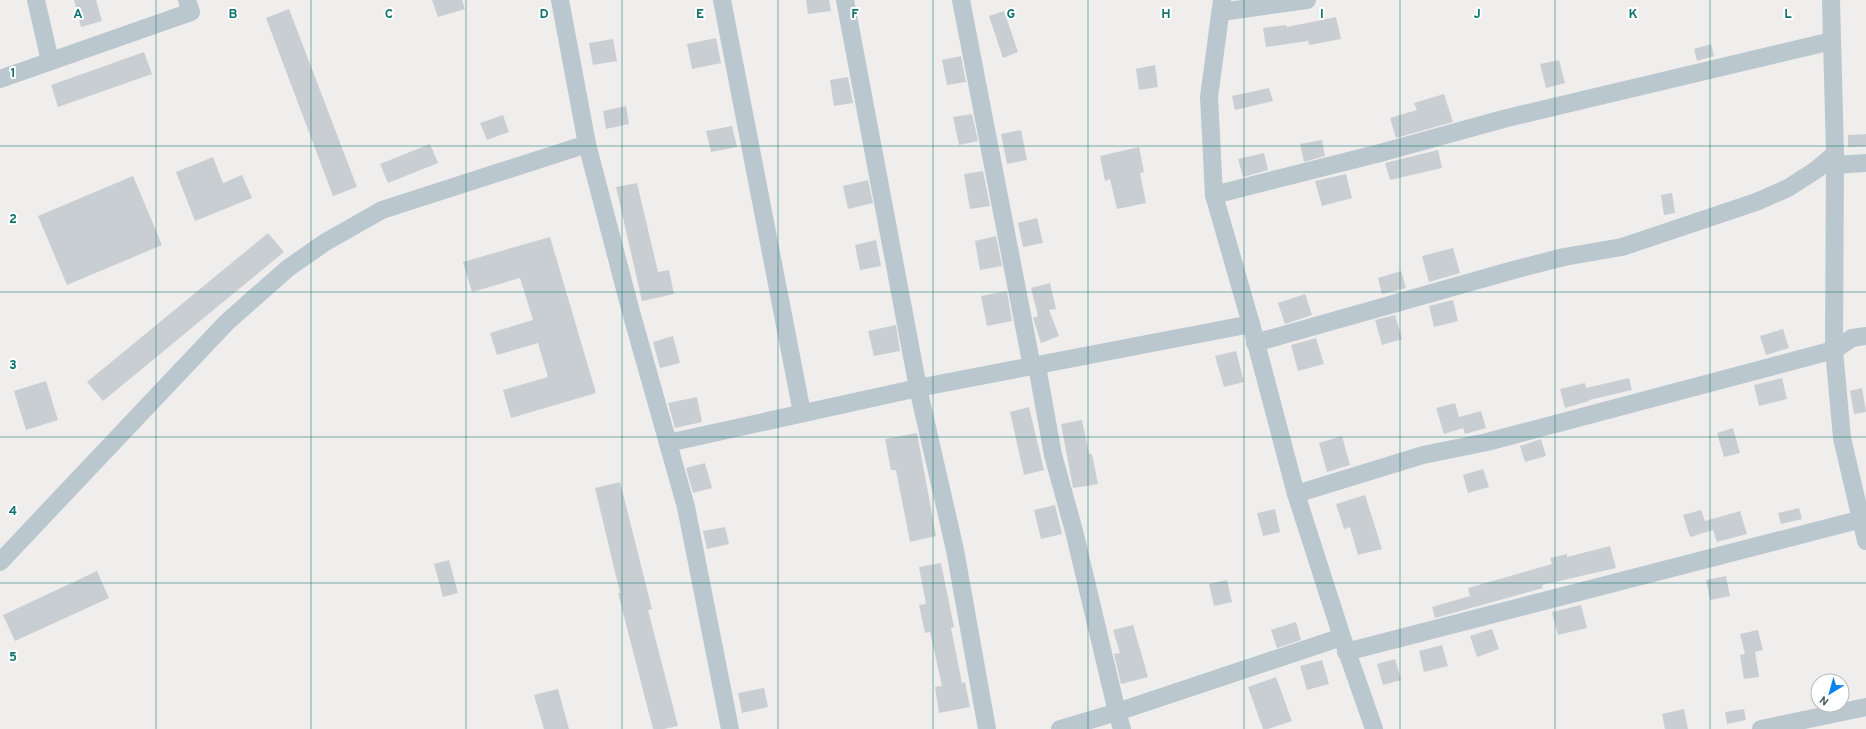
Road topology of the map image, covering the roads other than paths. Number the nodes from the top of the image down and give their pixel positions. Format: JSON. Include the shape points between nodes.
{"nodes":[{"id":1,"x":36,"y":0,"type":"edge"},
{"id":2,"x":188,"y":0,"type":"edge"},
{"id":3,"x":560,"y":0,"type":"edge"},
{"id":4,"x":722,"y":0,"type":"edge"},
{"id":5,"x":845,"y":0,"type":"edge"},
{"id":6,"x":961,"y":0,"type":"edge"},
{"id":7,"x":1307,"y":0,"type":"edge"},
{"id":8,"x":1831,"y":0,"type":"edge"},
{"id":9,"x":1221,"y":6,"type":"edge"},
{"id":10,"x":1832,"y":41,"type":"junction"},
{"id":11,"x":50,"y":61,"type":"junction"},
{"id":12,"x":0,"y":79,"type":"edge"},
{"id":13,"x":587,"y":144,"type":"junction"},
{"id":14,"x":1835,"y":160,"type":"junction"},
{"id":15,"x":1866,"y":162,"type":"edge"},
{"id":16,"x":1214,"y":195,"type":"junction"},
{"id":17,"x":1251,"y":324,"type":"junction"},
{"id":18,"x":1866,"y":336,"type":"edge"},
{"id":19,"x":1256,"y":343,"type":"junction"},
{"id":20,"x":1834,"y":350,"type":"junction"},
{"id":21,"x":1035,"y":366,"type":"junction"},
{"id":22,"x":918,"y":388,"type":"junction"},
{"id":23,"x":802,"y":413,"type":"junction"},
{"id":24,"x":668,"y":443,"type":"junction"},
{"id":25,"x":1296,"y":494,"type":"junction"},
{"id":26,"x":1864,"y":519,"type":"edge"},
{"id":27,"x":1866,"y":541,"type":"edge"},
{"id":28,"x":0,"y":562,"type":"edge"},
{"id":29,"x":1344,"y":644,"type":"junction"},
{"id":30,"x":1866,"y":707,"type":"edge"},
{"id":31,"x":1119,"y":721,"type":"edge"},
{"id":32,"x":730,"y":729,"type":"edge"},
{"id":33,"x":987,"y":729,"type":"edge"},
{"id":34,"x":1060,"y":729,"type":"edge"},
{"id":35,"x":1374,"y":729,"type":"edge"},
{"id":36,"x":1766,"y":729,"type":"edge"}],
"edges":[{"from":1,"to":11,"type":"street"},
{"from":2,"to":11,"type":"street","via":[[191,12]]},
{"from":3,"to":13,"type":"street"},
{"from":4,"to":23,"type":"street"},
{"from":5,"to":22,"type":"street"},
{"from":6,"to":21,"type":"street"},
{"from":7,"to":9,"type":"street"},
{"from":8,"to":10,"type":"street"},
{"from":9,"to":16,"type":"street","via":[[1209,97]]},
{"from":10,"to":14,"type":"street"},
{"from":10,"to":16,"type":"street","via":[[1507,118]]},
{"from":11,"to":12,"type":"street"},
{"from":13,"to":24,"type":"street"},
{"from":13,"to":28,"type":"street","via":[[382,210],[324,243],[287,269],[227,322]]},
{"from":14,"to":15,"type":"street"},
{"from":14,"to":19,"type":"street","via":[[1788,188],[1756,202],[1622,248],[1564,257],[1517,269]]},
{"from":14,"to":20,"type":"street"},
{"from":16,"to":17,"type":"street"},
{"from":17,"to":19,"type":"street"},
{"from":17,"to":21,"type":"street"},
{"from":18,"to":20,"type":"street","via":[[1852,338]]},
{"from":19,"to":25,"type":"street"},
{"from":20,"to":25,"type":"street","via":[[1487,442],[1423,456]]},
{"from":20,"to":26,"type":"street","via":[[1842,438]]},
{"from":21,"to":22,"type":"street"},
{"from":21,"to":31,"type":"street","via":[[1053,455],[1074,531]]},
{"from":22,"to":23,"type":"street"},
{"from":22,"to":33,"type":"street","via":[[955,550]]},
{"from":23,"to":24,"type":"street"},
{"from":24,"to":32,"type":"street","via":[[686,507]]},
{"from":25,"to":29,"type":"street"},
{"from":26,"to":27,"type":"street"},
{"from":26,"to":29,"type":"street"},
{"from":29,"to":31,"type":"street"},
{"from":29,"to":35,"type":"street"},
{"from":30,"to":36,"type":"street"},
{"from":31,"to":34,"type":"street"}]}
